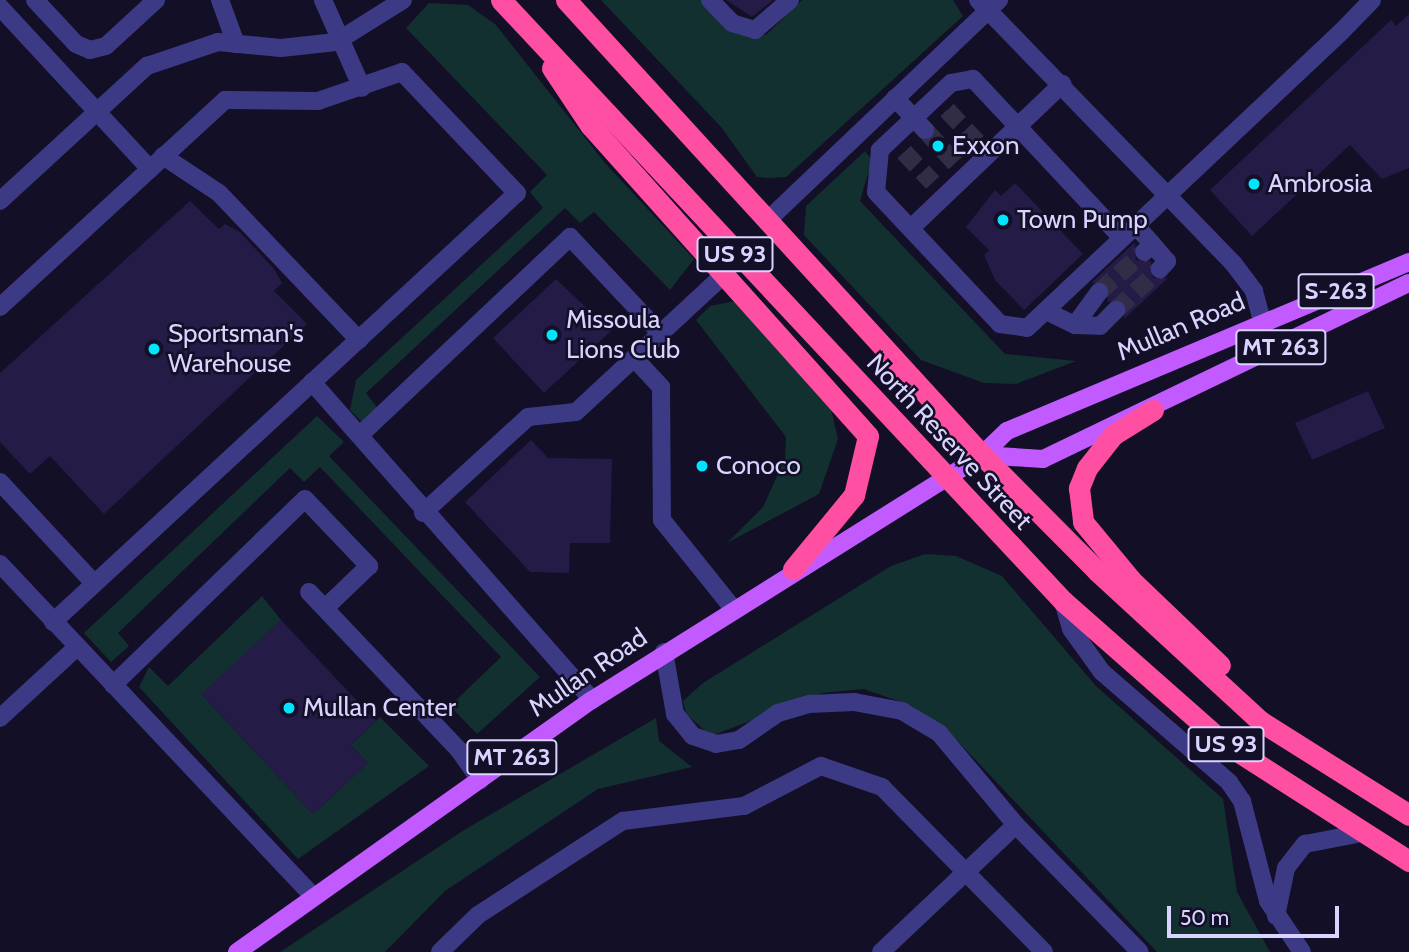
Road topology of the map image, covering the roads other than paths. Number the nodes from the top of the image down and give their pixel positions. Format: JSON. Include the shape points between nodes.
{"nodes":[{"id":1,"x":36,"y":0,"type":"edge"},
{"id":2,"x":156,"y":0,"type":"edge"},
{"id":3,"x":323,"y":0,"type":"edge"},
{"id":4,"x":403,"y":0,"type":"edge"},
{"id":5,"x":501,"y":0,"type":"edge"},
{"id":6,"x":566,"y":0,"type":"edge"},
{"id":7,"x":710,"y":0,"type":"edge"},
{"id":8,"x":790,"y":0,"type":"edge"},
{"id":9,"x":1372,"y":0,"type":"edge"},
{"id":10,"x":225,"y":3,"type":"edge"},
{"id":11,"x":989,"y":3,"type":"edge"},
{"id":12,"x":0,"y":7,"type":"edge"},
{"id":13,"x":530,"y":30,"type":"junction"},
{"id":14,"x":341,"y":40,"type":"junction"},
{"id":15,"x":236,"y":44,"type":"junction"},
{"id":16,"x":1062,"y":84,"type":"junction"},
{"id":17,"x":362,"y":88,"type":"junction"},
{"id":18,"x":895,"y":98,"type":"junction"},
{"id":19,"x":97,"y":112,"type":"junction"},
{"id":20,"x":919,"y":124,"type":"junction"},
{"id":21,"x":1018,"y":126,"type":"junction"},
{"id":22,"x":157,"y":162,"type":"junction"},
{"id":23,"x":1168,"y":195,"type":"junction"},
{"id":24,"x":1,"y":199,"type":"edge"},
{"id":25,"x":769,"y":219,"type":"junction"},
{"id":26,"x":911,"y":228,"type":"junction"},
{"id":27,"x":1129,"y":232,"type":"junction"},
{"id":28,"x":1409,"y":262,"type":"edge"},
{"id":29,"x":1160,"y":268,"type":"dead end"},
{"id":30,"x":717,"y":281,"type":"dead end"},
{"id":31,"x":1409,"y":283,"type":"edge"},
{"id":32,"x":1099,"y":292,"type":"tunnel mouth"},
{"id":33,"x":0,"y":307,"type":"edge"},
{"id":34,"x":1116,"y":310,"type":"tunnel mouth"},
{"id":35,"x":1046,"y":311,"type":"junction"},
{"id":36,"x":1262,"y":320,"type":"junction"},
{"id":37,"x":1074,"y":326,"type":"junction"},
{"id":38,"x":661,"y":334,"type":"junction"},
{"id":39,"x":359,"y":340,"type":"junction"},
{"id":40,"x":634,"y":358,"type":"junction"},
{"id":41,"x":312,"y":382,"type":"junction"},
{"id":42,"x":1153,"y":410,"type":"junction"},
{"id":43,"x":360,"y":435,"type":"junction"},
{"id":44,"x":982,"y":455,"type":"junction"},
{"id":45,"x":942,"y":477,"type":"junction"},
{"id":46,"x":0,"y":482,"type":"edge"},
{"id":47,"x":423,"y":513,"type":"junction"},
{"id":48,"x":0,"y":564,"type":"edge"},
{"id":49,"x":793,"y":569,"type":"junction"},
{"id":50,"x":94,"y":583,"type":"junction"},
{"id":51,"x":309,"y":592,"type":"dead end"},
{"id":52,"x":1063,"y":601,"type":"junction"},
{"id":53,"x":732,"y":607,"type":"junction"},
{"id":54,"x":325,"y":608,"type":"junction"},
{"id":55,"x":53,"y":622,"type":"junction"},
{"id":56,"x":77,"y":647,"type":"junction"},
{"id":57,"x":664,"y":652,"type":"junction"},
{"id":58,"x":113,"y":685,"type":"junction"},
{"id":59,"x":592,"y":700,"type":"junction"},
{"id":60,"x":0,"y":718,"type":"edge"},
{"id":61,"x":1260,"y":721,"type":"junction"},
{"id":62,"x":480,"y":780,"type":"junction"},
{"id":63,"x":1409,"y":816,"type":"edge"},
{"id":64,"x":1016,"y":825,"type":"junction"},
{"id":65,"x":1357,"y":834,"type":"junction"},
{"id":66,"x":1409,"y":861,"type":"edge"},
{"id":67,"x":965,"y":873,"type":"junction"},
{"id":68,"x":313,"y":896,"type":"junction"},
{"id":69,"x":1276,"y":916,"type":"junction"},
{"id":70,"x":237,"y":952,"type":"edge"},
{"id":71,"x":440,"y":952,"type":"edge"},
{"id":72,"x":881,"y":952,"type":"edge"},
{"id":73,"x":1044,"y":952,"type":"edge"},
{"id":74,"x":1140,"y":952,"type":"edge"},
{"id":75,"x":1302,"y":952,"type":"edge"}],
"edges":[{"from":1,"to":2,"type":"street","via":[[76,44],[90,50],[106,46]]},
{"from":3,"to":14,"type":"street"},
{"from":4,"to":14,"type":"street"},
{"from":5,"to":13,"type":"highway","name":"North Reserve Street","number":"US 93"},
{"from":6,"to":25,"type":"highway","name":"North Reserve Street","number":"US 93"},
{"from":7,"to":8,"type":"street","via":[[732,23],[755,30]]},
{"from":9,"to":23,"type":"street"},
{"from":10,"to":15,"type":"street"},
{"from":11,"to":16,"type":"street"},
{"from":11,"to":18,"type":"street"},
{"from":12,"to":19,"type":"street"},
{"from":13,"to":45,"type":"highway","name":"North Reserve Street","number":"US 93"},
{"from":13,"to":49,"type":"highway","via":[[590,125],[868,436],[854,495]]},
{"from":14,"to":15,"type":"street","via":[[281,48]]},
{"from":14,"to":17,"type":"street"},
{"from":15,"to":19,"type":"street","via":[[188,48],[147,66]]},
{"from":16,"to":21,"type":"street"},
{"from":16,"to":23,"type":"street"},
{"from":17,"to":22,"type":"street","via":[[318,101],[225,100]]},
{"from":17,"to":39,"type":"street","via":[[402,72],[517,193]]},
{"from":18,"to":20,"type":"street"},
{"from":18,"to":25,"type":"street"},
{"from":19,"to":22,"type":"street"},
{"from":19,"to":24,"type":"street"},
{"from":20,"to":21,"type":"street","via":[[941,104],[951,83],[973,79]]},
{"from":20,"to":26,"type":"street","via":[[898,145],[880,150],[876,192]]},
{"from":21,"to":26,"type":"street","via":[[983,148],[938,190]]},
{"from":21,"to":27,"type":"street"},
{"from":22,"to":33,"type":"street"},
{"from":22,"to":39,"type":"street","via":[[219,192]]},
{"from":23,"to":27,"type":"street"},
{"from":23,"to":36,"type":"street","via":[[1241,273]]},
{"from":25,"to":44,"type":"highway","name":"North Reserve Street","number":"US 93"},
{"from":26,"to":35,"type":"street","via":[[1000,324],[1027,328]]},
{"from":27,"to":29,"type":"street","via":[[1167,261]]},
{"from":27,"to":35,"type":"street"},
{"from":28,"to":36,"type":"main road","name":"Mullan Road","number":"S-263"},
{"from":30,"to":38,"type":"street"},
{"from":31,"to":42,"type":"main road","number":"MT 263"},
{"from":32,"to":37,"type":"street"},
{"from":34,"to":37,"type":"street","via":[[1100,326]]},
{"from":35,"to":37,"type":"street"},
{"from":36,"to":44,"type":"main road","name":"Mullan Road","number":"MT 263","via":[[1023,423]]},
{"from":38,"to":40,"type":"street"},
{"from":38,"to":43,"type":"street","via":[[570,237]]},
{"from":39,"to":41,"type":"street"},
{"from":40,"to":47,"type":"street","via":[[576,412],[528,417]]},
{"from":40,"to":53,"type":"street","via":[[661,387],[662,520]]},
{"from":41,"to":43,"type":"street"},
{"from":41,"to":50,"type":"street"},
{"from":42,"to":44,"type":"main road","number":"MT 263","via":[[1043,459]]},
{"from":42,"to":61,"type":"highway","via":[[1113,435],[1087,468],[1079,488],[1083,522],[1131,580],[1229,674]]},
{"from":43,"to":47,"type":"street"},
{"from":44,"to":45,"type":"main road","name":"Mullan Road"},
{"from":44,"to":61,"type":"highway","name":"North Reserve Street","number":"US 93"},
{"from":45,"to":49,"type":"main road","name":"Mullan Road","number":"MT 263"},
{"from":45,"to":52,"type":"highway","name":"North Reserve Street","number":"US 93"},
{"from":46,"to":50,"type":"street"},
{"from":47,"to":59,"type":"street","via":[[570,668]]},
{"from":48,"to":55,"type":"street"},
{"from":49,"to":53,"type":"main road","name":"Mullan Road","number":"MT 263"},
{"from":50,"to":55,"type":"street"},
{"from":51,"to":54,"type":"street"},
{"from":52,"to":65,"type":"highway","name":"North Reserve Street","number":"US 93","via":[[1212,734]]},
{"from":52,"to":69,"type":"street","via":[[1071,629],[1102,672],[1229,782],[1242,802]]},
{"from":53,"to":57,"type":"main road","name":"Mullan Road","number":"MT 263"},
{"from":54,"to":58,"type":"street","via":[[369,566],[305,499]]},
{"from":54,"to":62,"type":"street"},
{"from":55,"to":56,"type":"street"},
{"from":56,"to":58,"type":"street"},
{"from":56,"to":60,"type":"street"},
{"from":57,"to":59,"type":"main road","name":"Mullan Road","number":"MT 263"},
{"from":57,"to":64,"type":"street","via":[[675,714],[693,736],[716,744],[739,740],[778,713],[809,704],[853,702],[902,711],[939,733]]},
{"from":58,"to":68,"type":"street"},
{"from":59,"to":62,"type":"main road","name":"Mullan Road","number":"MT 263"},
{"from":61,"to":63,"type":"highway","name":"North Reserve Street","number":"US 93"},
{"from":62,"to":68,"type":"main road","name":"Mullan Road","number":"MT 263"},
{"from":64,"to":67,"type":"street"},
{"from":64,"to":74,"type":"street"},
{"from":65,"to":66,"type":"highway","name":"North Reserve Street","number":"US 93"},
{"from":65,"to":69,"type":"street","via":[[1305,844],[1286,868]]},
{"from":67,"to":71,"type":"street","via":[[882,787],[821,766],[744,806],[623,821],[478,915]]},
{"from":67,"to":72,"type":"street"},
{"from":67,"to":73,"type":"street"},
{"from":68,"to":70,"type":"main road","name":"Mullan Road","number":"MT 263"},
{"from":69,"to":75,"type":"street"}]}
